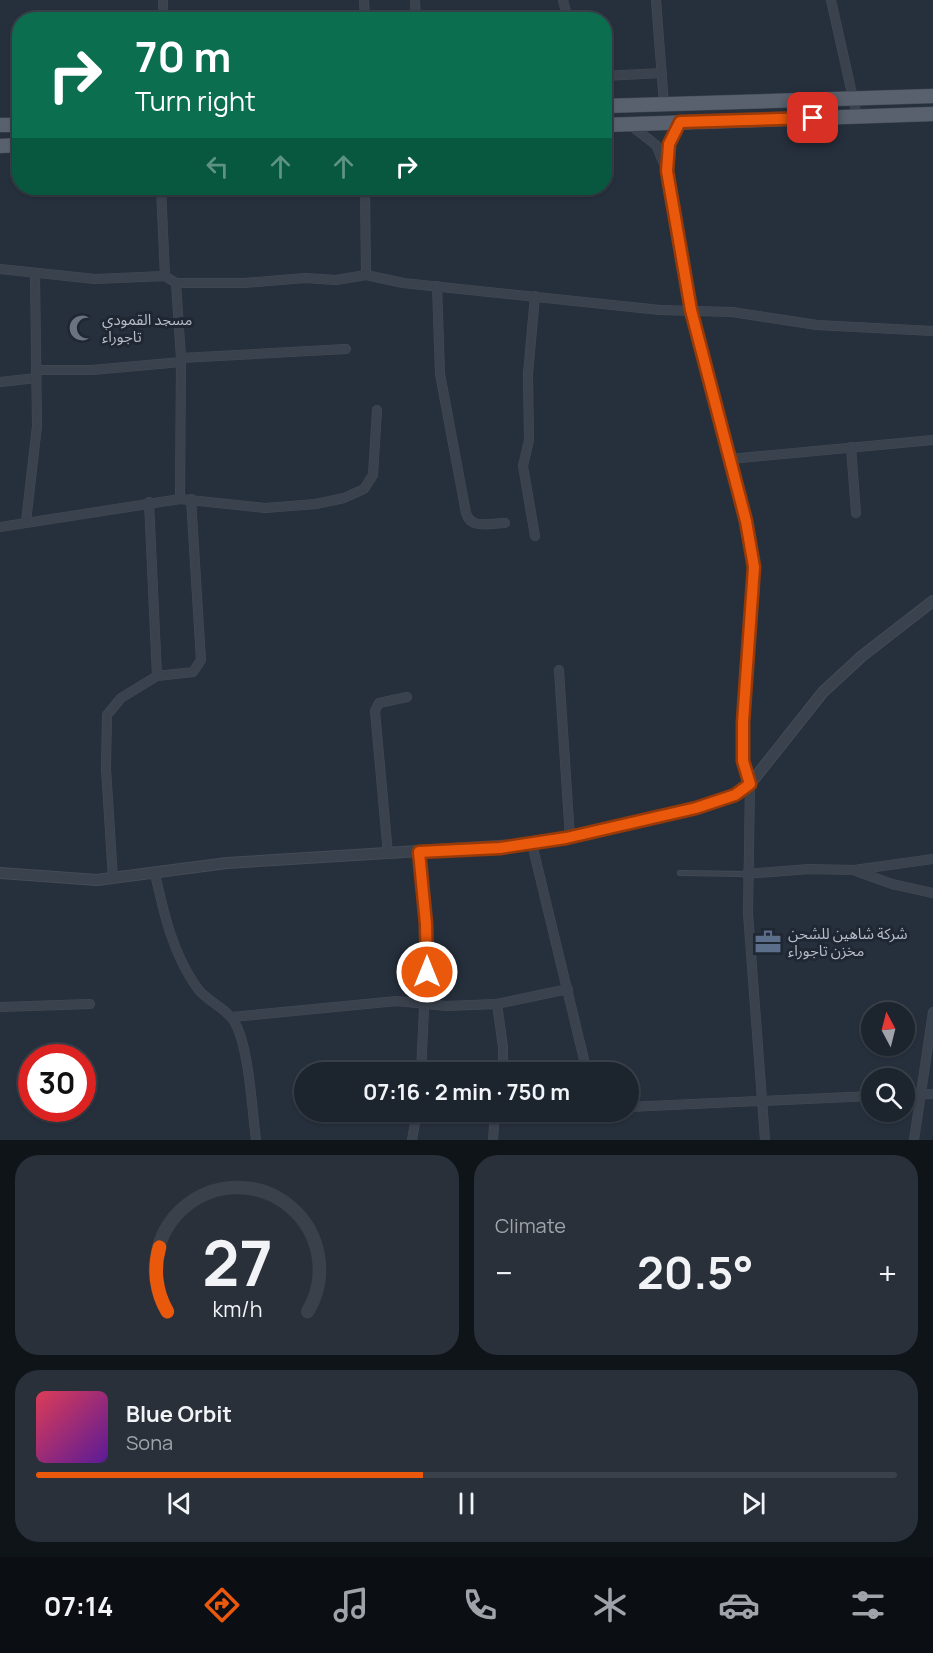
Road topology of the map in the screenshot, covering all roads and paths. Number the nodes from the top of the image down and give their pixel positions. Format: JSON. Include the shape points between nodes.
{"nodes":[{"id":1,"x":656,"y":0,"type":"edge"},
{"id":2,"x":831,"y":0,"type":"edge"},
{"id":3,"x":662,"y":73,"type":"junction"},
{"id":4,"x":612,"y":76,"type":"edge"},
{"id":5,"x":933,"y":96,"type":"edge"},
{"id":6,"x":854,"y":99,"type":"junction"},
{"id":7,"x":664,"y":104,"type":"junction"},
{"id":8,"x":612,"y":106,"type":"edge"},
{"id":9,"x":933,"y":114,"type":"edge"},
{"id":10,"x":857,"y":116,"type":"junction"},
{"id":11,"x":680,"y":122,"type":"junction"},
{"id":12,"x":628,"y":124,"type":"junction"},
{"id":13,"x":612,"y":125,"type":"edge"},
{"id":14,"x":667,"y":171,"type":"junction"},
{"id":15,"x":161,"y":195,"type":"edge"},
{"id":16,"x":365,"y":195,"type":"edge"},
{"id":17,"x":0,"y":270,"type":"edge"},
{"id":18,"x":35,"y":274,"type":"junction"},
{"id":19,"x":366,"y":275,"type":"junction"},
{"id":20,"x":165,"y":276,"type":"junction"},
{"id":21,"x":176,"y":283,"type":"junction"},
{"id":22,"x":437,"y":286,"type":"junction"},
{"id":23,"x":535,"y":296,"type":"junction"},
{"id":24,"x":691,"y":310,"type":"junction"},
{"id":25,"x":933,"y":331,"type":"edge"},
{"id":26,"x":346,"y":349,"type":"dead end"},
{"id":27,"x":181,"y":360,"type":"junction"},
{"id":28,"x":36,"y":374,"type":"junction"},
{"id":29,"x":0,"y":382,"type":"edge"},
{"id":30,"x":377,"y":410,"type":"dead end"},
{"id":31,"x":933,"y":440,"type":"edge"},
{"id":32,"x":851,"y":447,"type":"junction"},
{"id":33,"x":730,"y":459,"type":"junction"},
{"id":34,"x":180,"y":499,"type":"junction"},
{"id":35,"x":191,"y":499,"type":"junction"},
{"id":36,"x":149,"y":502,"type":"junction"},
{"id":37,"x":856,"y":513,"type":"dead end"},
{"id":38,"x":26,"y":522,"type":"junction"},
{"id":39,"x":505,"y":523,"type":"dead end"},
{"id":40,"x":0,"y":527,"type":"edge"},
{"id":41,"x":535,"y":536,"type":"dead end"},
{"id":42,"x":933,"y":601,"type":"edge"},
{"id":43,"x":559,"y":670,"type":"dead end"},
{"id":44,"x":157,"y":676,"type":"junction"},
{"id":45,"x":407,"y":697,"type":"dead end"},
{"id":46,"x":750,"y":784,"type":"junction"},
{"id":47,"x":570,"y":838,"type":"junction"},
{"id":48,"x":532,"y":844,"type":"junction"},
{"id":49,"x":419,"y":852,"type":"junction"},
{"id":50,"x":388,"y":854,"type":"junction"},
{"id":51,"x":933,"y":859,"type":"edge"},
{"id":52,"x":854,"y":870,"type":"junction"},
{"id":53,"x":0,"y":873,"type":"edge"},
{"id":54,"x":680,"y":873,"type":"dead end"},
{"id":55,"x":155,"y":874,"type":"junction"},
{"id":56,"x":746,"y":874,"type":"junction"},
{"id":57,"x":113,"y":879,"type":"junction"},
{"id":58,"x":933,"y":893,"type":"edge"},
{"id":59,"x":567,"y":989,"type":"junction"},
{"id":60,"x":90,"y":1004,"type":"dead end"},
{"id":61,"x":425,"y":1004,"type":"junction"},
{"id":62,"x":497,"y":1004,"type":"junction"},
{"id":63,"x":0,"y":1007,"type":"edge"},
{"id":64,"x":933,"y":1012,"type":"edge"},
{"id":65,"x":232,"y":1017,"type":"junction"},
{"id":66,"x":422,"y":1062,"type":"edge"},
{"id":67,"x":503,"y":1062,"type":"edge"},
{"id":68,"x":585,"y":1062,"type":"edge"},
{"id":69,"x":933,"y":1094,"type":"edge"},
{"id":70,"x":915,"y":1095,"type":"edge"},
{"id":71,"x":922,"y":1095,"type":"junction"},
{"id":72,"x":861,"y":1096,"type":"edge"},
{"id":73,"x":763,"y":1100,"type":"junction"},
{"id":74,"x":639,"y":1106,"type":"edge"},
{"id":75,"x":415,"y":1122,"type":"edge"},
{"id":76,"x":494,"y":1122,"type":"edge"},
{"id":77,"x":255,"y":1140,"type":"edge"},
{"id":78,"x":412,"y":1140,"type":"edge"},
{"id":79,"x":493,"y":1140,"type":"edge"},
{"id":80,"x":765,"y":1140,"type":"edge"},
{"id":81,"x":914,"y":1140,"type":"edge"}],
"edges":[{"from":1,"to":3,"type":"street"},
{"from":2,"to":6,"type":"street"},
{"from":3,"to":4,"type":"street"},
{"from":3,"to":7,"type":"street"},
{"from":5,"to":6,"type":"main road"},
{"from":6,"to":7,"type":"main road"},
{"from":6,"to":10,"type":"street"},
{"from":7,"to":8,"type":"main road"},
{"from":9,"to":10,"type":"main road"},
{"from":10,"to":11,"type":"main road"},
{"from":11,"to":12,"type":"main road"},
{"from":11,"to":14,"type":"street","via":[[669,144]]},
{"from":12,"to":13,"type":"main road"},
{"from":12,"to":14,"type":"street","via":[[656,145]]},
{"from":14,"to":24,"type":"street"},
{"from":15,"to":20,"type":"street"},
{"from":16,"to":19,"type":"street"},
{"from":17,"to":18,"type":"street"},
{"from":18,"to":20,"type":"street","via":[[95,279]]},
{"from":18,"to":28,"type":"street"},
{"from":19,"to":21,"type":"street","via":[[336,280]]},
{"from":19,"to":22,"type":"street"},
{"from":20,"to":21,"type":"street"},
{"from":21,"to":27,"type":"street"},
{"from":22,"to":23,"type":"street"},
{"from":22,"to":39,"type":"street","via":[[440,374],[468,520],[473,524]]},
{"from":23,"to":24,"type":"street"},
{"from":23,"to":41,"type":"street","via":[[528,374],[529,440],[523,466]]},
{"from":24,"to":25,"type":"street","via":[[854,328]]},
{"from":24,"to":33,"type":"street"},
{"from":26,"to":27,"type":"street"},
{"from":27,"to":28,"type":"street"},
{"from":27,"to":34,"type":"street"},
{"from":28,"to":29,"type":"street"},
{"from":28,"to":38,"type":"street","via":[[37,426]]},
{"from":30,"to":35,"type":"street","via":[[374,476],[356,494],[331,502],[282,508]]},
{"from":31,"to":32,"type":"street"},
{"from":32,"to":33,"type":"street"},
{"from":32,"to":37,"type":"street"},
{"from":33,"to":46,"type":"street","via":[[754,567],[743,722],[743,761]]},
{"from":34,"to":35,"type":"street"},
{"from":34,"to":36,"type":"street"},
{"from":35,"to":44,"type":"street","via":[[201,660],[193,672]]},
{"from":36,"to":38,"type":"street"},
{"from":36,"to":44,"type":"street"},
{"from":38,"to":40,"type":"street"},
{"from":42,"to":46,"type":"street","via":[[823,692]]},
{"from":43,"to":47,"type":"street"},
{"from":44,"to":57,"type":"street","via":[[121,698],[112,707],[105,725]]},
{"from":45,"to":50,"type":"street","via":[[379,703],[375,711]]},
{"from":46,"to":47,"type":"street","via":[[735,795],[706,806]]},
{"from":46,"to":56,"type":"street"},
{"from":47,"to":48,"type":"street"},
{"from":48,"to":49,"type":"street"},
{"from":48,"to":59,"type":"street"},
{"from":49,"to":50,"type":"street"},
{"from":49,"to":61,"type":"street","via":[[427,946]]},
{"from":50,"to":55,"type":"street","via":[[227,863]]},
{"from":51,"to":52,"type":"street"},
{"from":52,"to":56,"type":"street"},
{"from":52,"to":58,"type":"street"},
{"from":53,"to":57,"type":"street"},
{"from":54,"to":56,"type":"lane"},
{"from":55,"to":57,"type":"street"},
{"from":55,"to":65,"type":"street","via":[[167,926],[182,963],[204,996]]},
{"from":56,"to":73,"type":"street"},
{"from":59,"to":62,"type":"street"},
{"from":59,"to":68,"type":"street"},
{"from":60,"to":63,"type":"street"},
{"from":61,"to":62,"type":"street"},
{"from":61,"to":65,"type":"street","via":[[374,1002]]},
{"from":61,"to":66,"type":"street"},
{"from":62,"to":67,"type":"street"},
{"from":64,"to":71,"type":"street"},
{"from":65,"to":77,"type":"street","via":[[242,1041]]},
{"from":69,"to":71,"type":"street"},
{"from":70,"to":71,"type":"street"},
{"from":71,"to":81,"type":"street"},
{"from":72,"to":73,"type":"street"},
{"from":73,"to":74,"type":"street"},
{"from":73,"to":80,"type":"street"},
{"from":75,"to":78,"type":"street"},
{"from":76,"to":79,"type":"street"}]}
